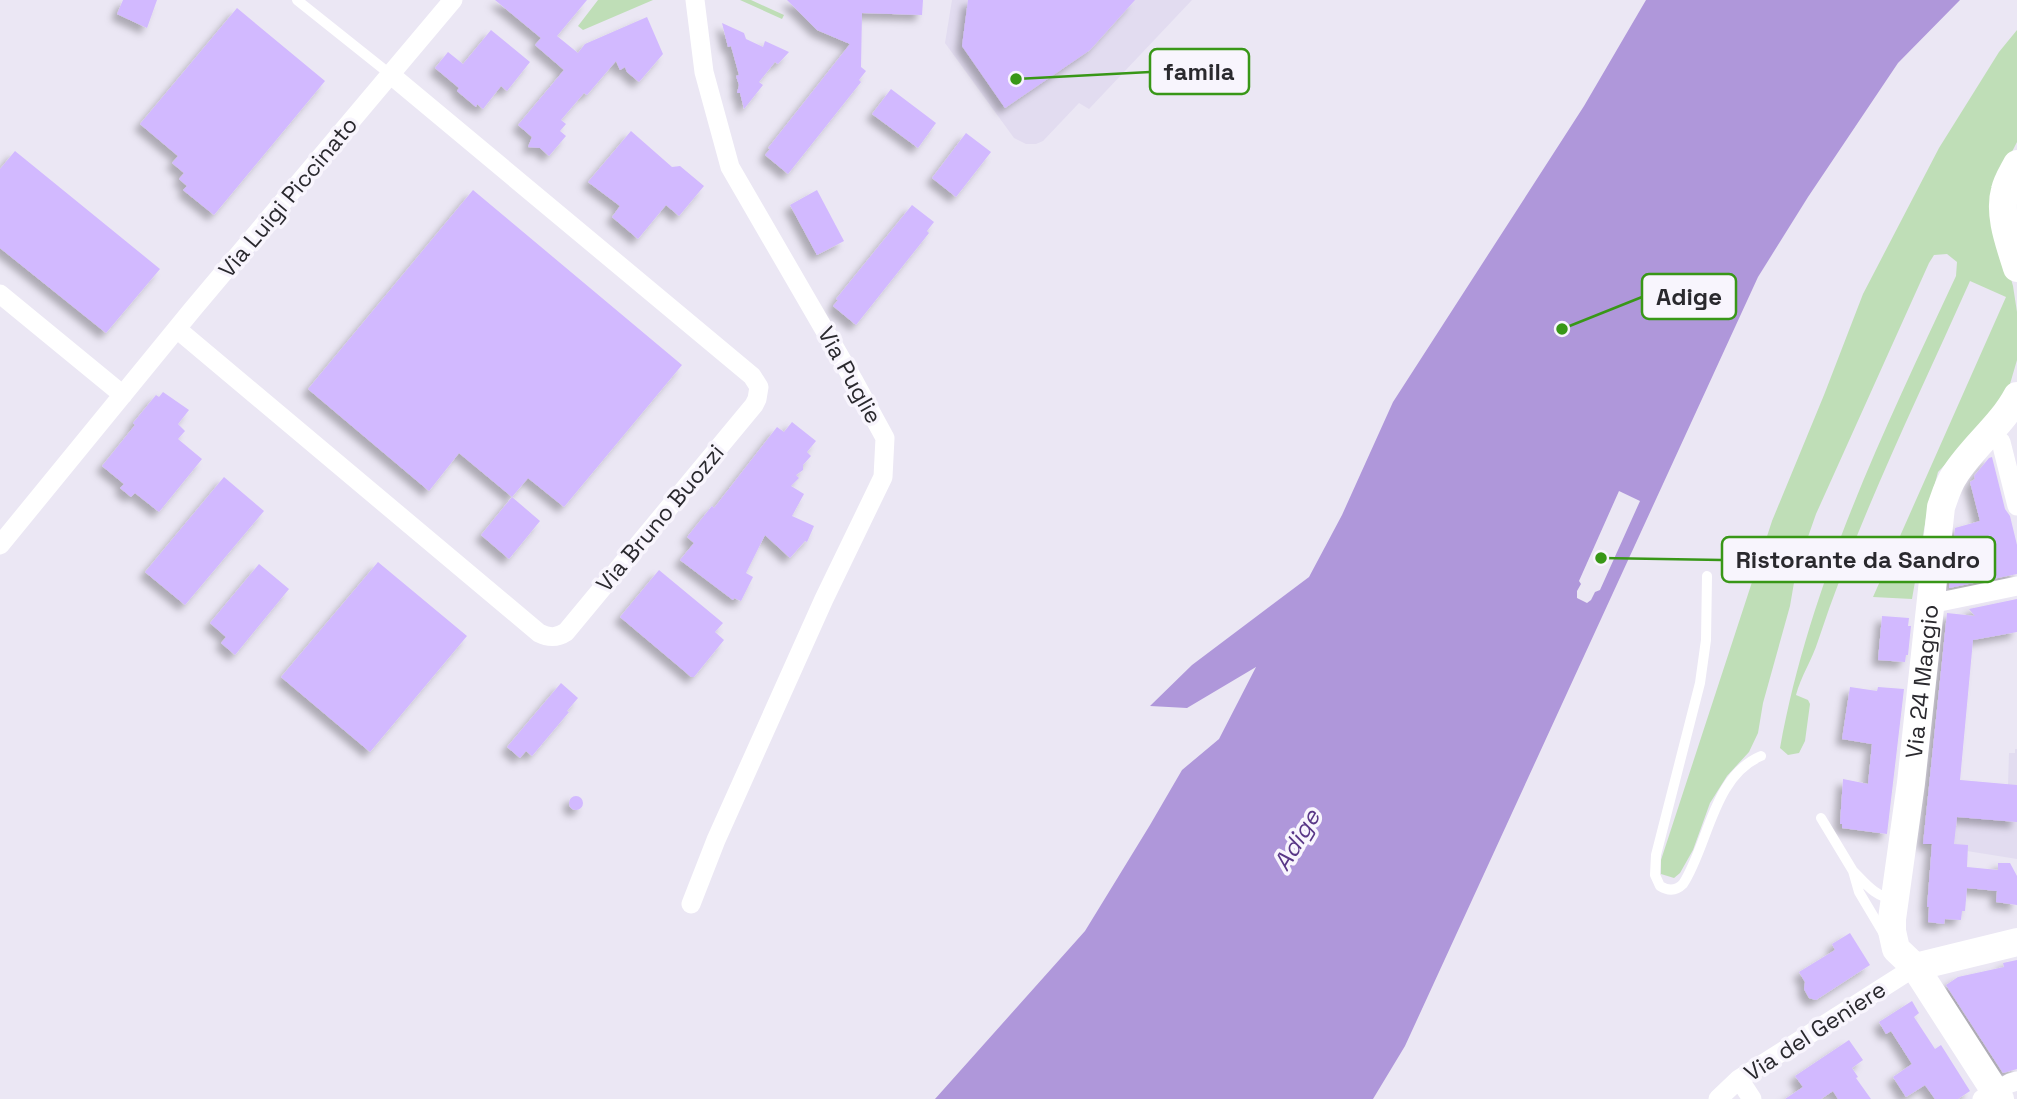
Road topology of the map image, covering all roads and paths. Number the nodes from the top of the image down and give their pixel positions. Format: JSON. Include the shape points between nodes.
{"nodes":[{"id":1,"x":298,"y":0,"type":"edge"},
{"id":2,"x":453,"y":0,"type":"edge"},
{"id":3,"x":695,"y":0,"type":"edge"},
{"id":4,"x":391,"y":75,"type":"junction"},
{"id":5,"x":2017,"y":164,"type":"edge"},
{"id":6,"x":2017,"y":268,"type":"edge"},
{"id":7,"x":0,"y":294,"type":"edge"},
{"id":8,"x":177,"y":329,"type":"junction"},
{"id":9,"x":123,"y":395,"type":"junction"},
{"id":10,"x":2017,"y":396,"type":"edge"},
{"id":11,"x":2009,"y":439,"type":"edge"},
{"id":12,"x":1960,"y":467,"type":"junction"},
{"id":13,"x":2017,"y":506,"type":"edge"},
{"id":14,"x":0,"y":545,"type":"edge"},
{"id":15,"x":1707,"y":576,"type":"dead end"},
{"id":16,"x":2017,"y":586,"type":"edge"},
{"id":17,"x":1930,"y":604,"type":"junction"},
{"id":18,"x":1760,"y":756,"type":"dead end"},
{"id":19,"x":1911,"y":783,"type":"junction"},
{"id":20,"x":1821,"y":818,"type":"dead end"},
{"id":21,"x":1853,"y":871,"type":"junction"},
{"id":22,"x":1894,"y":898,"type":"junction"},
{"id":23,"x":691,"y":904,"type":"dead end"},
{"id":24,"x":2017,"y":942,"type":"edge"},
{"id":25,"x":1906,"y":958,"type":"junction"},
{"id":26,"x":1739,"y":1079,"type":"junction"},
{"id":27,"x":1998,"y":1093,"type":"edge"},
{"id":28,"x":1718,"y":1099,"type":"edge"},
{"id":29,"x":1752,"y":1099,"type":"edge"}],
"edges":[{"from":1,"to":4,"type":"lane"},
{"from":2,"to":4,"type":"street","name":"Via Luigi Piccinato"},
{"from":3,"to":23,"type":"street","name":"Via Puglie","via":[[704,72],[730,167],[885,438],[883,477],[721,827]]},
{"from":4,"to":8,"type":"street","name":"Via Luigi Piccinato"},
{"from":4,"to":8,"type":"street","name":"Via Bruno Buozzi","via":[[752,376],[759,387],[754,405],[566,632],[556,637],[539,633]]},
{"from":5,"to":6,"type":"street","via":[[2003,202]]},
{"from":7,"to":9,"type":"street"},
{"from":8,"to":9,"type":"street","name":"Via Luigi Piccinato"},
{"from":9,"to":14,"type":"street","name":"Via Luigi Piccinato"},
{"from":10,"to":12,"type":"street","name":"Via 24 Maggio"},
{"from":11,"to":12,"type":"street"},
{"from":11,"to":13,"type":"street"},
{"from":12,"to":17,"type":"street","name":"Via 24 Maggio","via":[[1941,507]]},
{"from":15,"to":18,"type":"lane","via":[[1700,683],[1656,855],[1655,875],[1660,886],[1674,890],[1683,884],[1726,790]]},
{"from":16,"to":17,"type":"street"},
{"from":17,"to":19,"type":"street","name":"Via 24 Maggio"},
{"from":19,"to":22,"type":"street","name":"Via 24 Maggio"},
{"from":19,"to":25,"type":"street","name":"Via 24 Maggio"},
{"from":20,"to":21,"type":"lane"},
{"from":21,"to":22,"type":"lane","via":[[1878,894]]},
{"from":21,"to":25,"type":"lane","via":[[1859,892],[1888,942]]},
{"from":22,"to":25,"type":"street","name":"Via 24 Maggio","via":[[1892,930]]},
{"from":24,"to":25,"type":"street"},
{"from":25,"to":26,"type":"street","name":"Via del Geniere"},
{"from":25,"to":27,"type":"street"},
{"from":26,"to":28,"type":"street","name":"Via del Geniere"},
{"from":26,"to":29,"type":"street"}]}
